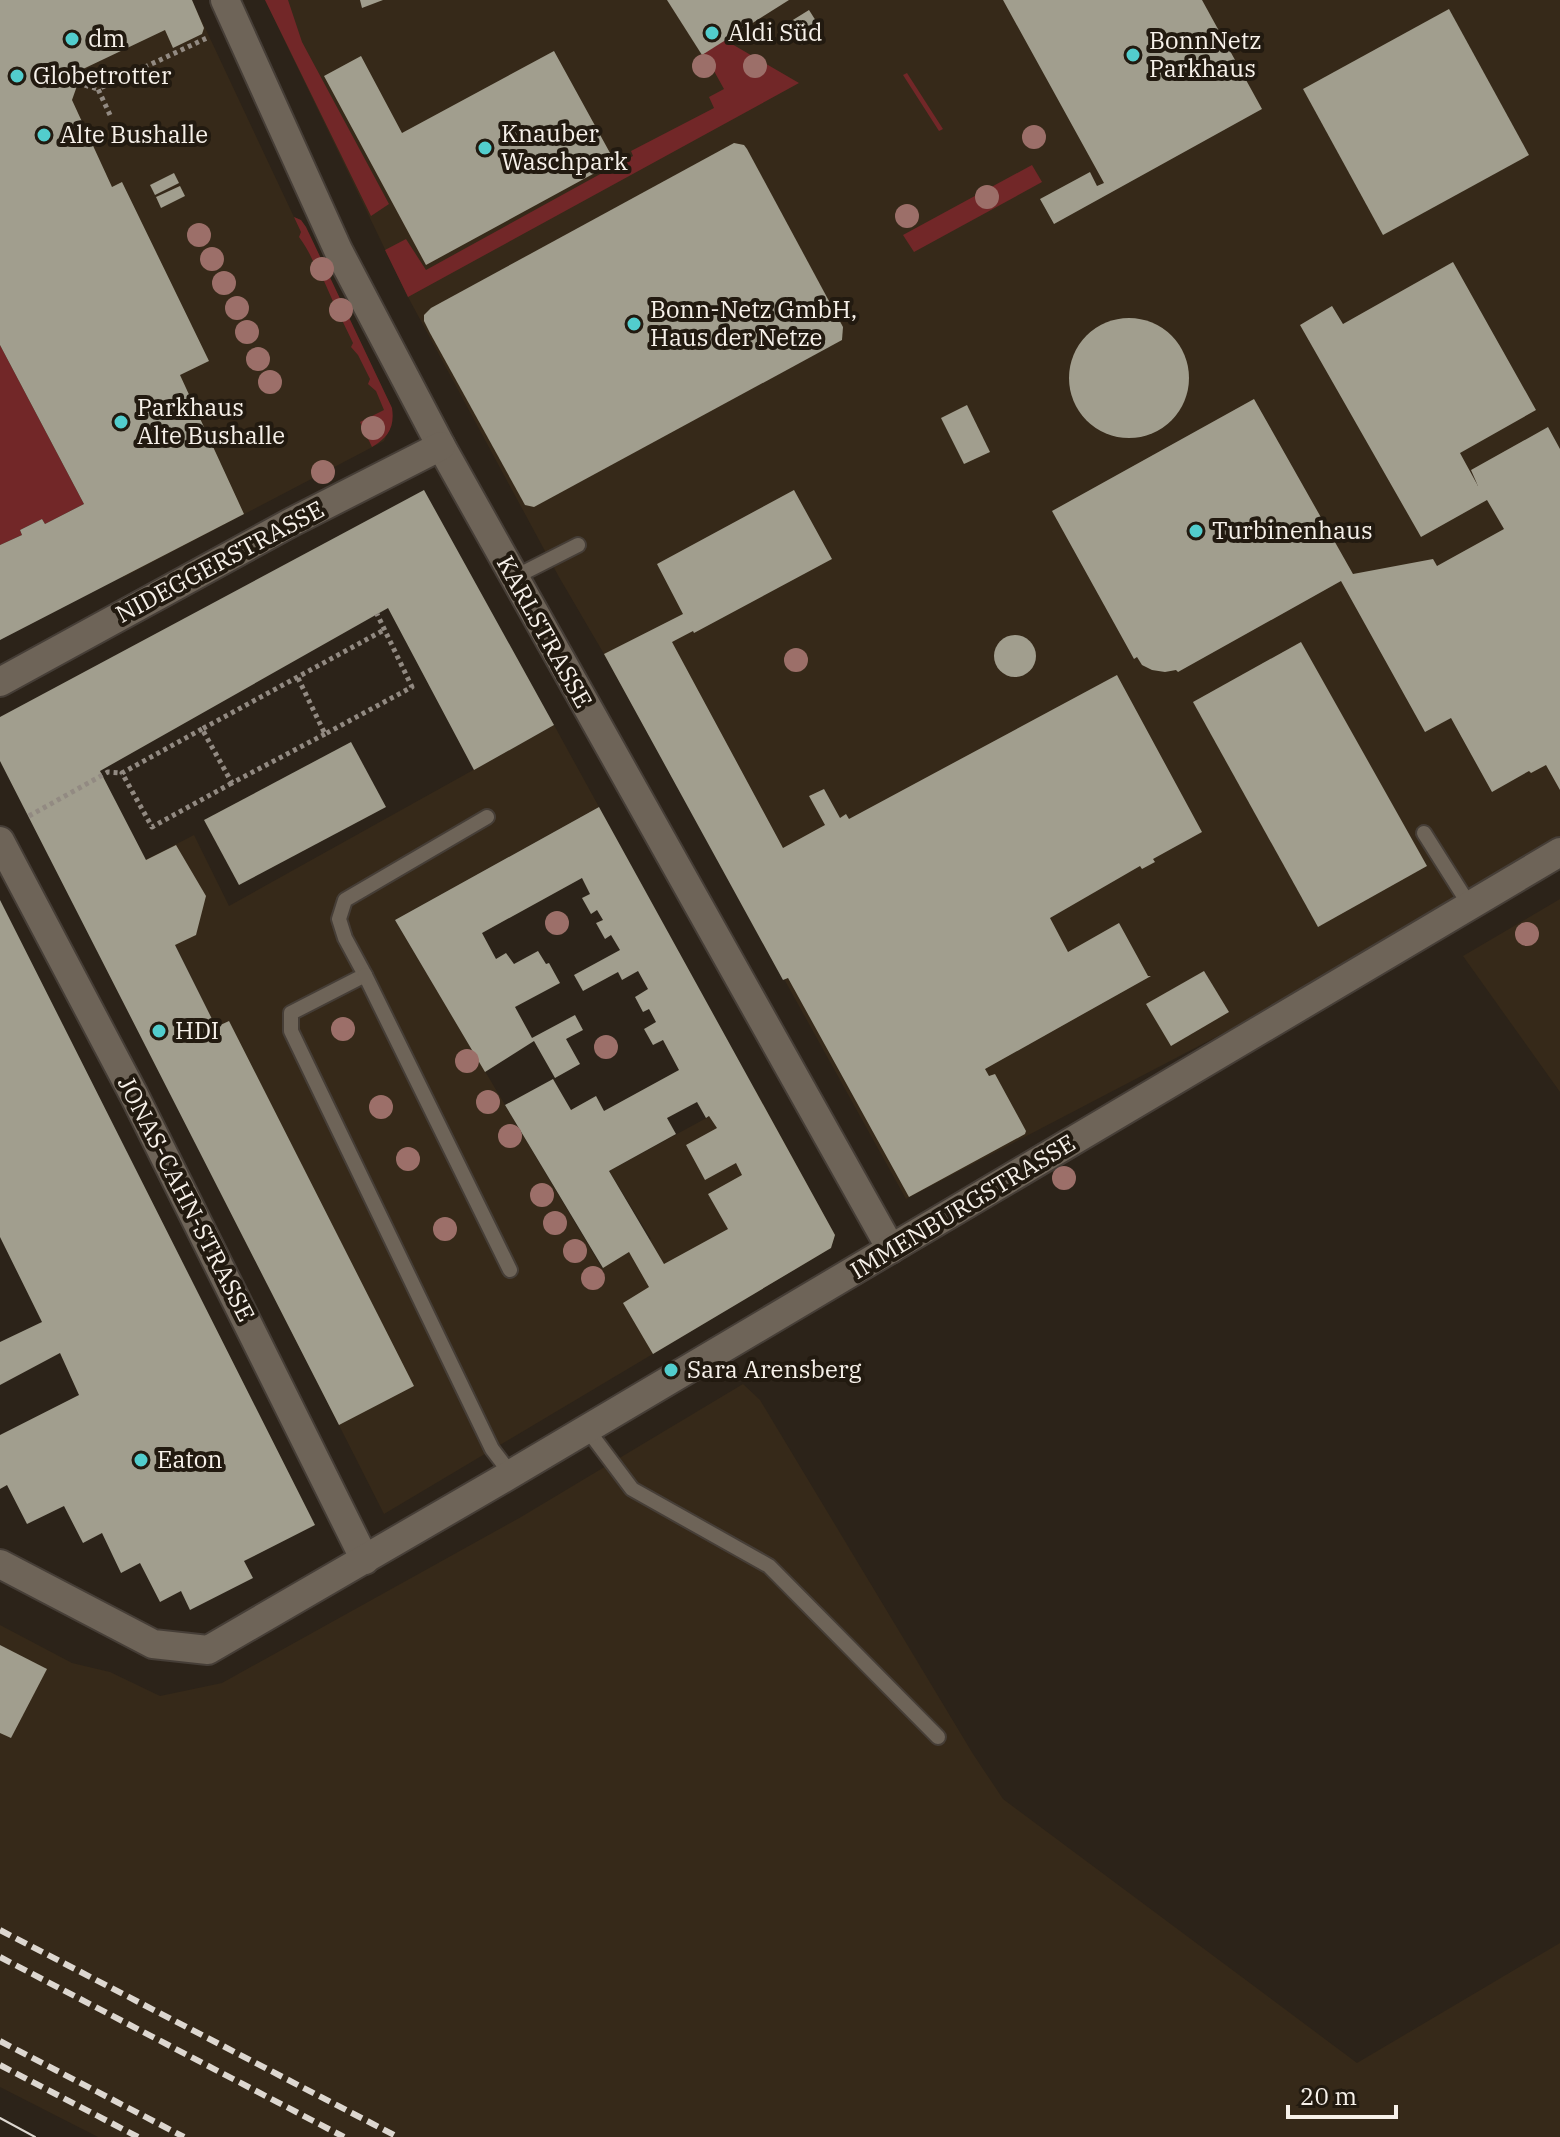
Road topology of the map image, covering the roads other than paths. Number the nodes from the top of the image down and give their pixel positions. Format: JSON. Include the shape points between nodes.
{"nodes":[{"id":1,"x":225,"y":0,"type":"edge"},
{"id":2,"x":441,"y":446,"type":"junction"},
{"id":3,"x":578,"y":545,"type":"dead end"},
{"id":4,"x":513,"y":578,"type":"junction"},
{"id":5,"x":0,"y":682,"type":"edge"},
{"id":6,"x":487,"y":817,"type":"dead end"},
{"id":7,"x":1424,"y":833,"type":"dead end"},
{"id":8,"x":0,"y":841,"type":"edge"},
{"id":9,"x":1560,"y":852,"type":"edge"},
{"id":10,"x":1470,"y":906,"type":"junction"},
{"id":11,"x":365,"y":975,"type":"junction"},
{"id":12,"x":891,"y":1249,"type":"junction"},
{"id":13,"x":510,"y":1270,"type":"dead end"},
{"id":14,"x":587,"y":1429,"type":"junction"},
{"id":15,"x":511,"y":1474,"type":"junction"},
{"id":16,"x":365,"y":1560,"type":"junction"},
{"id":17,"x":0,"y":1564,"type":"edge"},
{"id":18,"x":938,"y":1737,"type":"dead end"}],
"edges":[{"from":1,"to":2,"type":"street","name":"KARLSTRASSE","via":[[332,236]]},
{"from":2,"to":4,"type":"street","name":"KARLSTRASSE"},
{"from":2,"to":5,"type":"street","name":"NIDEGGERSTRASSE"},
{"from":3,"to":4,"type":"lane"},
{"from":4,"to":12,"type":"street","name":"KARLSTRASSE"},
{"from":6,"to":11,"type":"lane","via":[[345,900],[339,919]]},
{"from":7,"to":10,"type":"lane"},
{"from":8,"to":16,"type":"street","name":"JONAS-CAHN-STRASSE","via":[[134,1095]]},
{"from":9,"to":10,"type":"street","name":"IMMENBURGSTRASSE"},
{"from":10,"to":12,"type":"street","name":"IMMENBURGSTRASSE"},
{"from":11,"to":13,"type":"lane"},
{"from":11,"to":15,"type":"lane","via":[[291,1013],[291,1031],[492,1449]]},
{"from":12,"to":14,"type":"street","name":"IMMENBURGSTRASSE"},
{"from":14,"to":15,"type":"street","name":"IMMENBURGSTRASSE"},
{"from":14,"to":18,"type":"lane","via":[[632,1489],[769,1566]]},
{"from":15,"to":16,"type":"street","name":"IMMENBURGSTRASSE"},
{"from":16,"to":17,"type":"street","name":"IMMENBURGSTRASSE","via":[[208,1650],[153,1644]]}]}
